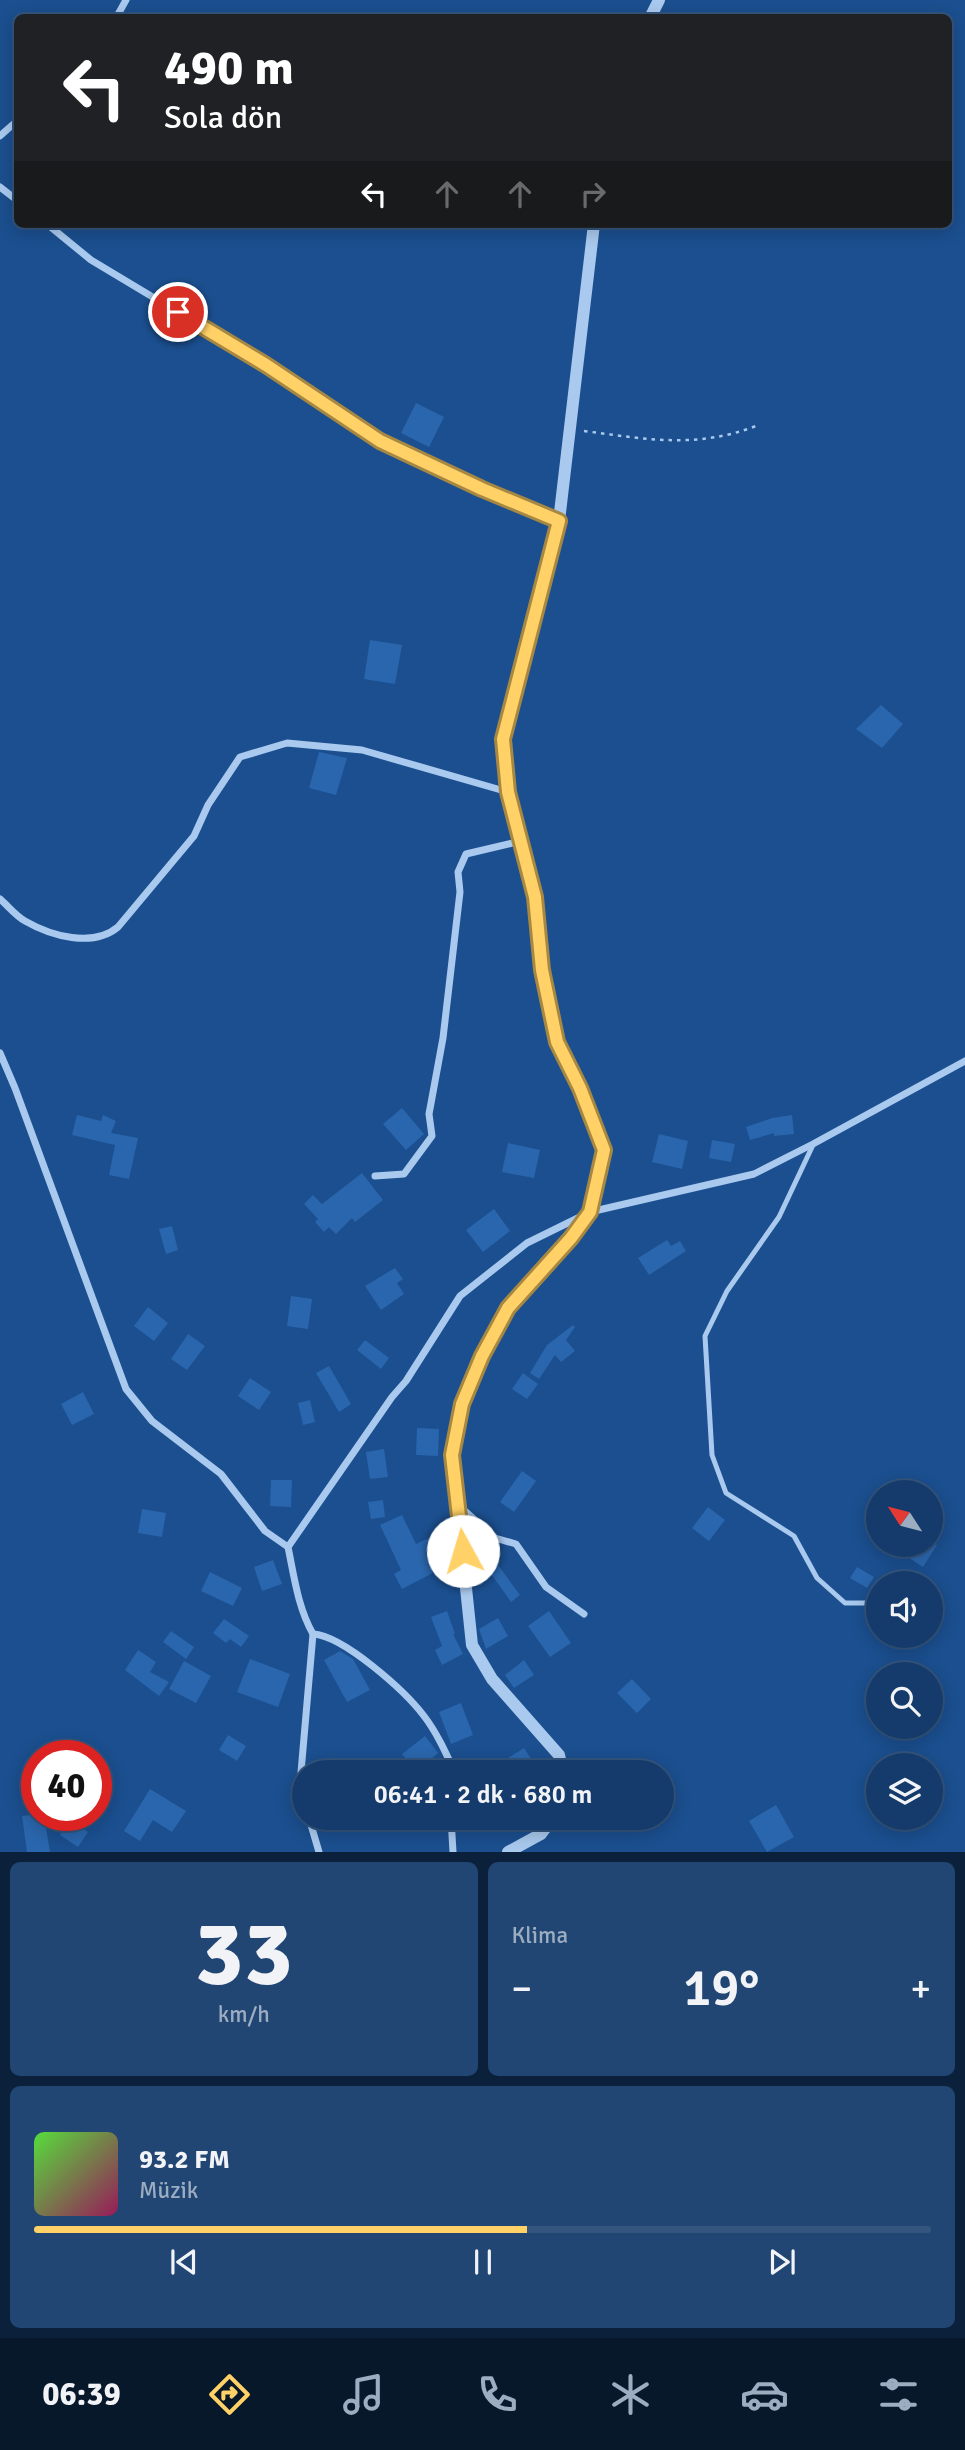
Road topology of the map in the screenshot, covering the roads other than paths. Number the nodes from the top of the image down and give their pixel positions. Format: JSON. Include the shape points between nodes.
{"nodes":[{"id":1,"x":14,"y":124,"type":"edge"},
{"id":2,"x":0,"y":136,"type":"edge"},
{"id":3,"x":0,"y":187,"type":"edge"},
{"id":4,"x":14,"y":198,"type":"edge"},
{"id":5,"x":52,"y":228,"type":"edge"},
{"id":6,"x":594,"y":228,"type":"edge"},
{"id":7,"x":559,"y":521,"type":"junction"},
{"id":8,"x":508,"y":792,"type":"junction"},
{"id":9,"x":521,"y":841,"type":"junction"},
{"id":10,"x":0,"y":899,"type":"edge"},
{"id":11,"x":0,"y":1054,"type":"edge"},
{"id":12,"x":965,"y":1061,"type":"edge"},
{"id":13,"x":813,"y":1144,"type":"junction"},
{"id":14,"x":376,"y":1176,"type":"dead end"},
{"id":15,"x":590,"y":1212,"type":"junction"},
{"id":16,"x":458,"y":1508,"type":"junction"},
{"id":17,"x":288,"y":1547,"type":"junction"},
{"id":18,"x":866,"y":1603,"type":"edge"},
{"id":19,"x":584,"y":1614,"type":"dead end"},
{"id":20,"x":313,"y":1634,"type":"junction"},
{"id":21,"x":302,"y":1760,"type":"edge"},
{"id":22,"x":449,"y":1760,"type":"edge"},
{"id":23,"x":560,"y":1760,"type":"edge"},
{"id":24,"x":313,"y":1830,"type":"edge"},
{"id":25,"x":452,"y":1830,"type":"edge"},
{"id":26,"x":544,"y":1830,"type":"edge"},
{"id":27,"x":319,"y":1852,"type":"edge"},
{"id":28,"x":453,"y":1852,"type":"edge"},
{"id":29,"x":508,"y":1852,"type":"edge"}],
"edges":[{"from":1,"to":2,"type":"street"},
{"from":3,"to":4,"type":"street"},
{"from":5,"to":7,"type":"street","via":[[91,260],[266,365],[380,441]]},
{"from":6,"to":7,"type":"street"},
{"from":7,"to":8,"type":"street","via":[[503,739]]},
{"from":8,"to":9,"type":"street"},
{"from":8,"to":10,"type":"street","via":[[362,750],[287,743],[240,757],[208,805],[194,836],[108,936],[53,935],[22,920]]},
{"from":9,"to":14,"type":"street","via":[[466,854],[458,872],[460,892],[443,1038],[429,1114],[432,1136],[404,1174]]},
{"from":9,"to":15,"type":"street","via":[[535,897],[542,970],[557,1042],[604,1150]]},
{"from":11,"to":17,"type":"street","via":[[126,1389],[152,1421],[221,1474],[265,1531]]},
{"from":12,"to":13,"type":"street"},
{"from":13,"to":15,"type":"street","via":[[754,1174]]},
{"from":13,"to":18,"type":"lane","via":[[779,1216],[727,1291],[705,1336],[712,1455],[726,1493],[794,1536],[817,1578],[845,1603]]},
{"from":15,"to":16,"type":"street","via":[[508,1308],[482,1356],[462,1404],[452,1455]]},
{"from":15,"to":17,"type":"street","via":[[527,1243],[460,1296],[406,1381]]},
{"from":16,"to":19,"type":"street","via":[[495,1538],[516,1544],[546,1587]]},
{"from":16,"to":23,"type":"street","via":[[472,1645],[492,1679]]},
{"from":17,"to":20,"type":"street","via":[[295,1585]]},
{"from":20,"to":21,"type":"street"},
{"from":20,"to":22,"type":"street","via":[[348,1646],[424,1715]]},
{"from":24,"to":27,"type":"street"},
{"from":25,"to":28,"type":"street"},
{"from":26,"to":29,"type":"street"}]}
